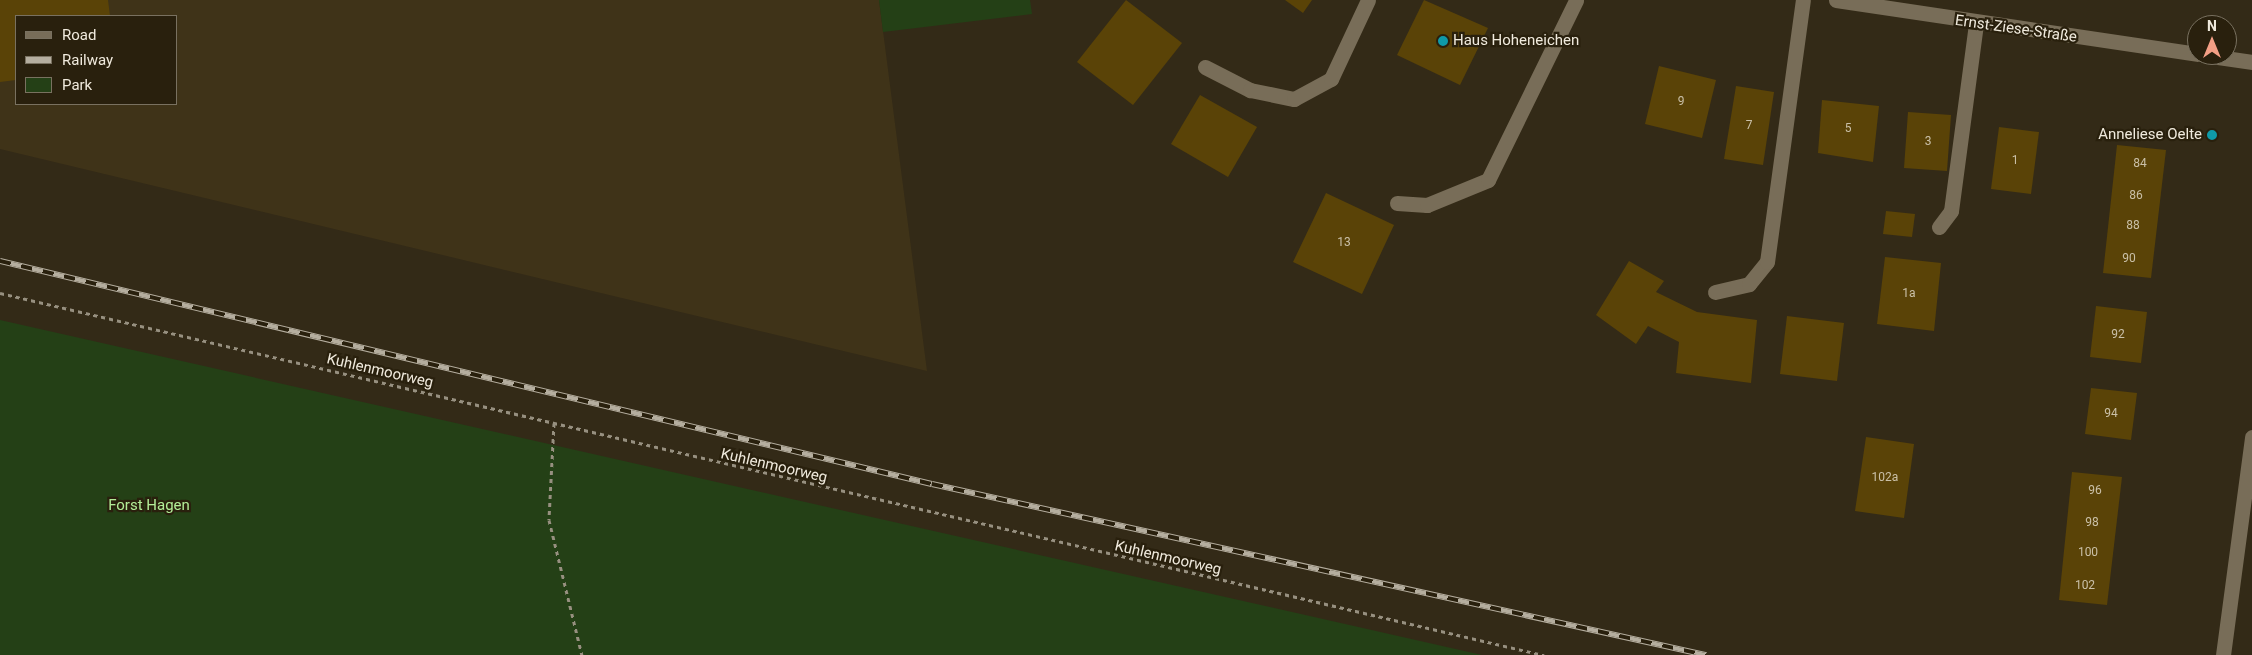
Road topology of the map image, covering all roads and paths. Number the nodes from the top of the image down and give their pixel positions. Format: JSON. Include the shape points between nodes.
{"nodes":[{"id":1,"x":1368,"y":0,"type":"edge"},
{"id":2,"x":1576,"y":0,"type":"edge"},
{"id":3,"x":1803,"y":0,"type":"edge"},
{"id":4,"x":1836,"y":0,"type":"edge"},
{"id":5,"x":1976,"y":24,"type":"junction"},
{"id":6,"x":2187,"y":53,"type":"edge"},
{"id":7,"x":2237,"y":60,"type":"edge"},
{"id":8,"x":2252,"y":62,"type":"edge"},
{"id":9,"x":1205,"y":67,"type":"dead end"},
{"id":10,"x":1397,"y":203,"type":"dead end"},
{"id":11,"x":1939,"y":227,"type":"dead end"},
{"id":12,"x":1715,"y":292,"type":"dead end"},
{"id":13,"x":0,"y":293,"type":"edge"},
{"id":14,"x":554,"y":423,"type":"junction"},
{"id":15,"x":2252,"y":437,"type":"edge"},
{"id":16,"x":582,"y":655,"type":"edge"},
{"id":17,"x":1544,"y":655,"type":"edge"},
{"id":18,"x":2223,"y":655,"type":"edge"}],
"edges":[{"from":1,"to":9,"type":"street","via":[[1332,79],[1294,99],[1250,90]]},
{"from":2,"to":10,"type":"street","via":[[1488,180],[1427,205]]},
{"from":3,"to":12,"type":"street","via":[[1767,262],[1750,284]]},
{"from":4,"to":5,"type":"street","name":"Ernst-Ziese-Straße"},
{"from":5,"to":6,"type":"street","name":"Ernst-Ziese-Straße"},
{"from":5,"to":11,"type":"street","via":[[1951,211]]},
{"from":7,"to":8,"type":"street"},
{"from":13,"to":14,"type":"path","name":"Kuhlenmoorweg"},
{"from":14,"to":16,"type":"path","via":[[549,520]]},
{"from":14,"to":17,"type":"path","name":"Kuhlenmoorweg"},
{"from":15,"to":18,"type":"street"}]}
